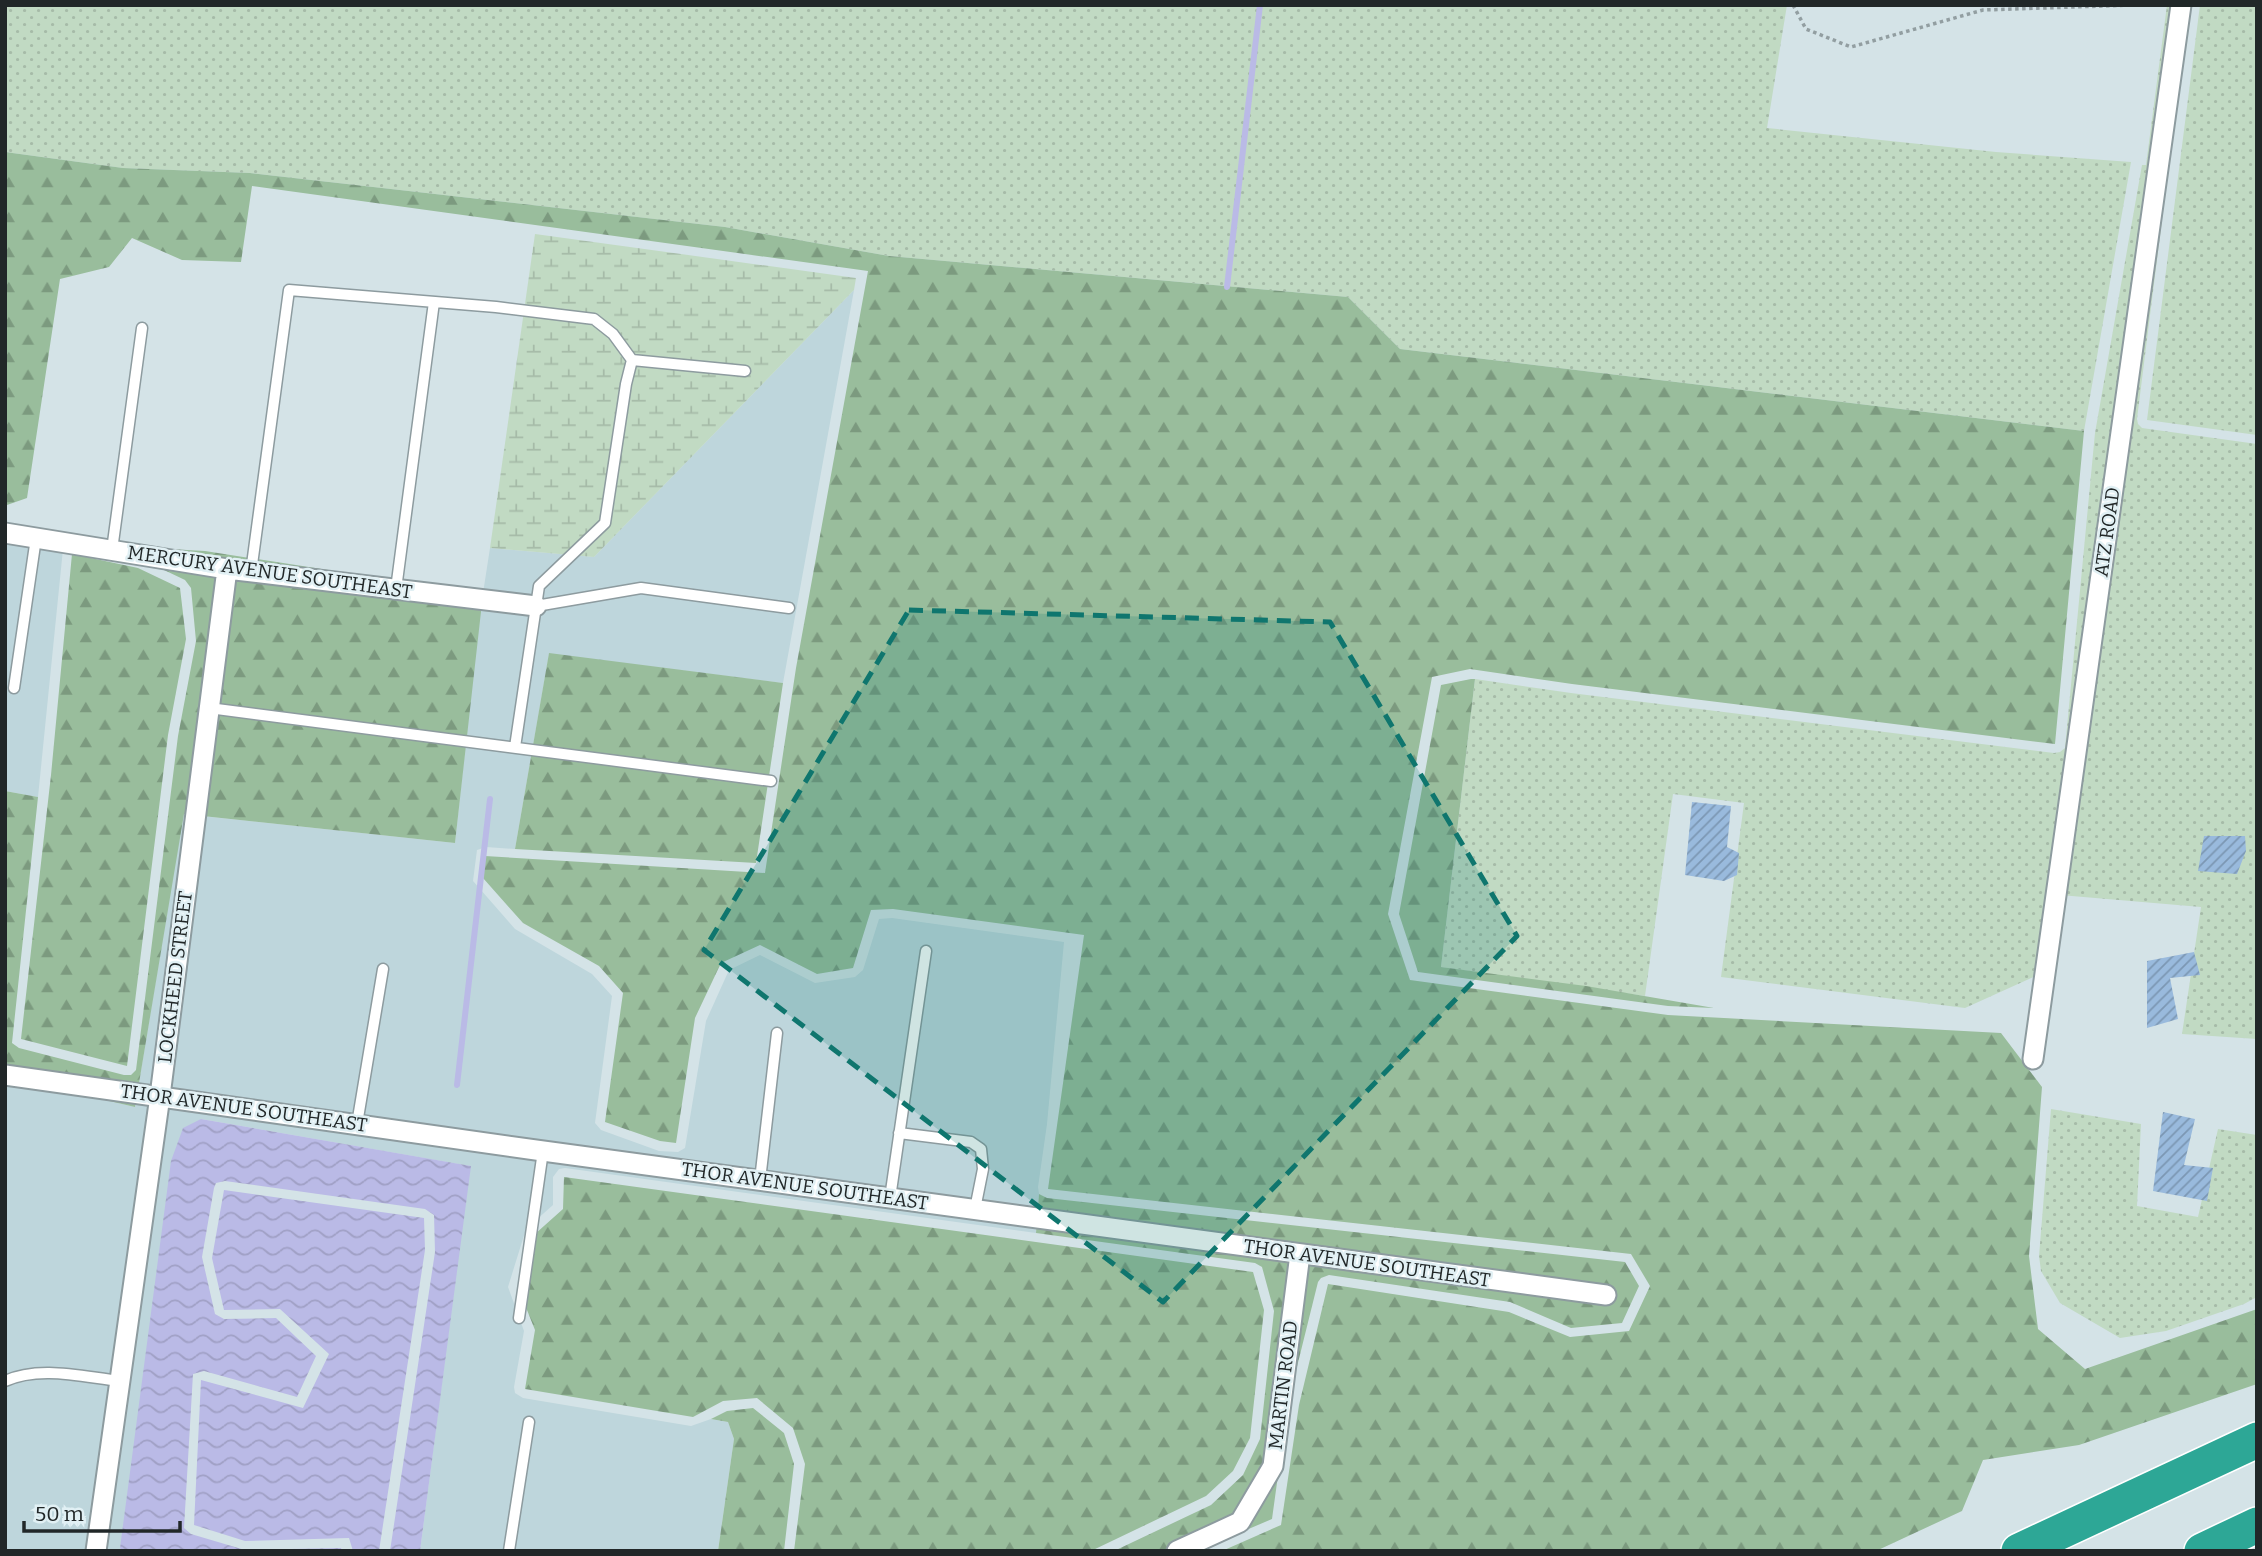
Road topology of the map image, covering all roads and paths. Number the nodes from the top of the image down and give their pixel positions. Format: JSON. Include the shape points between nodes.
{"nodes":[{"id":1,"x":1793,"y":5,"type":"edge"},
{"id":2,"x":2134,"y":5,"type":"edge"},
{"id":3,"x":2181,"y":5,"type":"edge"},
{"id":4,"x":434,"y":302,"type":"junction"},
{"id":5,"x":142,"y":328,"type":"dead end"},
{"id":6,"x":632,"y":360,"type":"junction"},
{"id":7,"x":745,"y":371,"type":"dead end"},
{"id":8,"x":5,"y":533,"type":"edge"},
{"id":9,"x":36,"y":538,"type":"junction"},
{"id":10,"x":112,"y":550,"type":"junction"},
{"id":11,"x":227,"y":569,"type":"junction"},
{"id":12,"x":251,"y":572,"type":"junction"},
{"id":13,"x":396,"y":589,"type":"junction"},
{"id":14,"x":536,"y":606,"type":"junction"},
{"id":15,"x":789,"y":608,"type":"dead end"},
{"id":16,"x":15,"y":688,"type":"dead end"},
{"id":17,"x":209,"y":708,"type":"junction"},
{"id":18,"x":515,"y":747,"type":"junction"},
{"id":19,"x":771,"y":781,"type":"dead end"},
{"id":20,"x":926,"y":951,"type":"dead end"},
{"id":21,"x":383,"y":970,"type":"dead end"},
{"id":22,"x":777,"y":1033,"type":"dead end"},
{"id":23,"x":2033,"y":1059,"type":"dead end"},
{"id":24,"x":5,"y":1074,"type":"edge"},
{"id":25,"x":160,"y":1096,"type":"junction"},
{"id":26,"x":357,"y":1124,"type":"junction"},
{"id":27,"x":899,"y":1133,"type":"junction"},
{"id":28,"x":543,"y":1150,"type":"junction"},
{"id":29,"x":760,"y":1180,"type":"junction"},
{"id":30,"x":890,"y":1198,"type":"junction"},
{"id":31,"x":975,"y":1209,"type":"junction"},
{"id":32,"x":1300,"y":1254,"type":"junction"},
{"id":33,"x":1606,"y":1295,"type":"dead end"},
{"id":34,"x":519,"y":1318,"type":"dead end"},
{"id":35,"x":5,"y":1381,"type":"edge"},
{"id":36,"x":120,"y":1381,"type":"junction"},
{"id":37,"x":529,"y":1422,"type":"dead end"},
{"id":38,"x":2257,"y":1440,"type":"edge"},
{"id":39,"x":2257,"y":1525,"type":"edge"},
{"id":40,"x":96,"y":1551,"type":"edge"},
{"id":41,"x":509,"y":1551,"type":"edge"},
{"id":42,"x":1177,"y":1551,"type":"edge"},
{"id":43,"x":2019,"y":1551,"type":"edge"},
{"id":44,"x":2202,"y":1551,"type":"edge"}],
"edges":[{"from":1,"to":2,"type":"path","via":[[1806,29],[1852,47],[1983,10]]},
{"from":3,"to":23,"type":"street","name":"ATZ ROAD"},
{"from":4,"to":6,"type":"lane","via":[[594,319]]},
{"from":4,"to":12,"type":"lane","via":[[289,290]]},
{"from":4,"to":13,"type":"lane"},
{"from":5,"to":10,"type":"lane"},
{"from":6,"to":7,"type":"lane"},
{"from":6,"to":14,"type":"lane","via":[[605,523],[539,586]]},
{"from":8,"to":9,"type":"street","name":"MERCURY AVENUE SOUTHEAST"},
{"from":9,"to":10,"type":"street","name":"MERCURY AVENUE SOUTHEAST"},
{"from":9,"to":16,"type":"lane"},
{"from":10,"to":11,"type":"street","name":"MERCURY AVENUE SOUTHEAST"},
{"from":11,"to":12,"type":"street","name":"MERCURY AVENUE SOUTHEAST"},
{"from":11,"to":17,"type":"street","name":"LOCKHEED STREET"},
{"from":12,"to":13,"type":"street","name":"MERCURY AVENUE SOUTHEAST"},
{"from":13,"to":14,"type":"street","name":"MERCURY AVENUE SOUTHEAST"},
{"from":14,"to":15,"type":"lane","via":[[641,588]]},
{"from":14,"to":18,"type":"lane"},
{"from":17,"to":18,"type":"lane"},
{"from":17,"to":25,"type":"street","name":"LOCKHEED STREET"},
{"from":18,"to":19,"type":"lane"},
{"from":20,"to":27,"type":"lane"},
{"from":21,"to":26,"type":"lane"},
{"from":22,"to":29,"type":"lane"},
{"from":24,"to":25,"type":"street","name":"THOR AVENUE SOUTHEAST"},
{"from":25,"to":26,"type":"street","name":"THOR AVENUE SOUTHEAST"},
{"from":25,"to":36,"type":"street","name":"LOCKHEED STREET"},
{"from":26,"to":28,"type":"street","name":"THOR AVENUE SOUTHEAST"},
{"from":27,"to":30,"type":"lane"},
{"from":27,"to":31,"type":"lane","via":[[971,1142],[981,1149]]},
{"from":28,"to":29,"type":"street","name":"THOR AVENUE SOUTHEAST"},
{"from":28,"to":34,"type":"lane"},
{"from":29,"to":30,"type":"street","name":"THOR AVENUE SOUTHEAST"},
{"from":30,"to":31,"type":"street","name":"THOR AVENUE SOUTHEAST"},
{"from":31,"to":32,"type":"street","name":"THOR AVENUE SOUTHEAST"},
{"from":32,"to":33,"type":"street","name":"THOR AVENUE SOUTHEAST"},
{"from":32,"to":42,"type":"street","name":"MARTIN ROAD","via":[[1273,1466],[1240,1522]]},
{"from":35,"to":36,"type":"lane","via":[[22,1374],[55,1373]]},
{"from":36,"to":40,"type":"street","name":"LOCKHEED STREET"},
{"from":37,"to":41,"type":"lane"},
{"from":38,"to":43,"type":"highway"},
{"from":39,"to":44,"type":"highway"}]}
